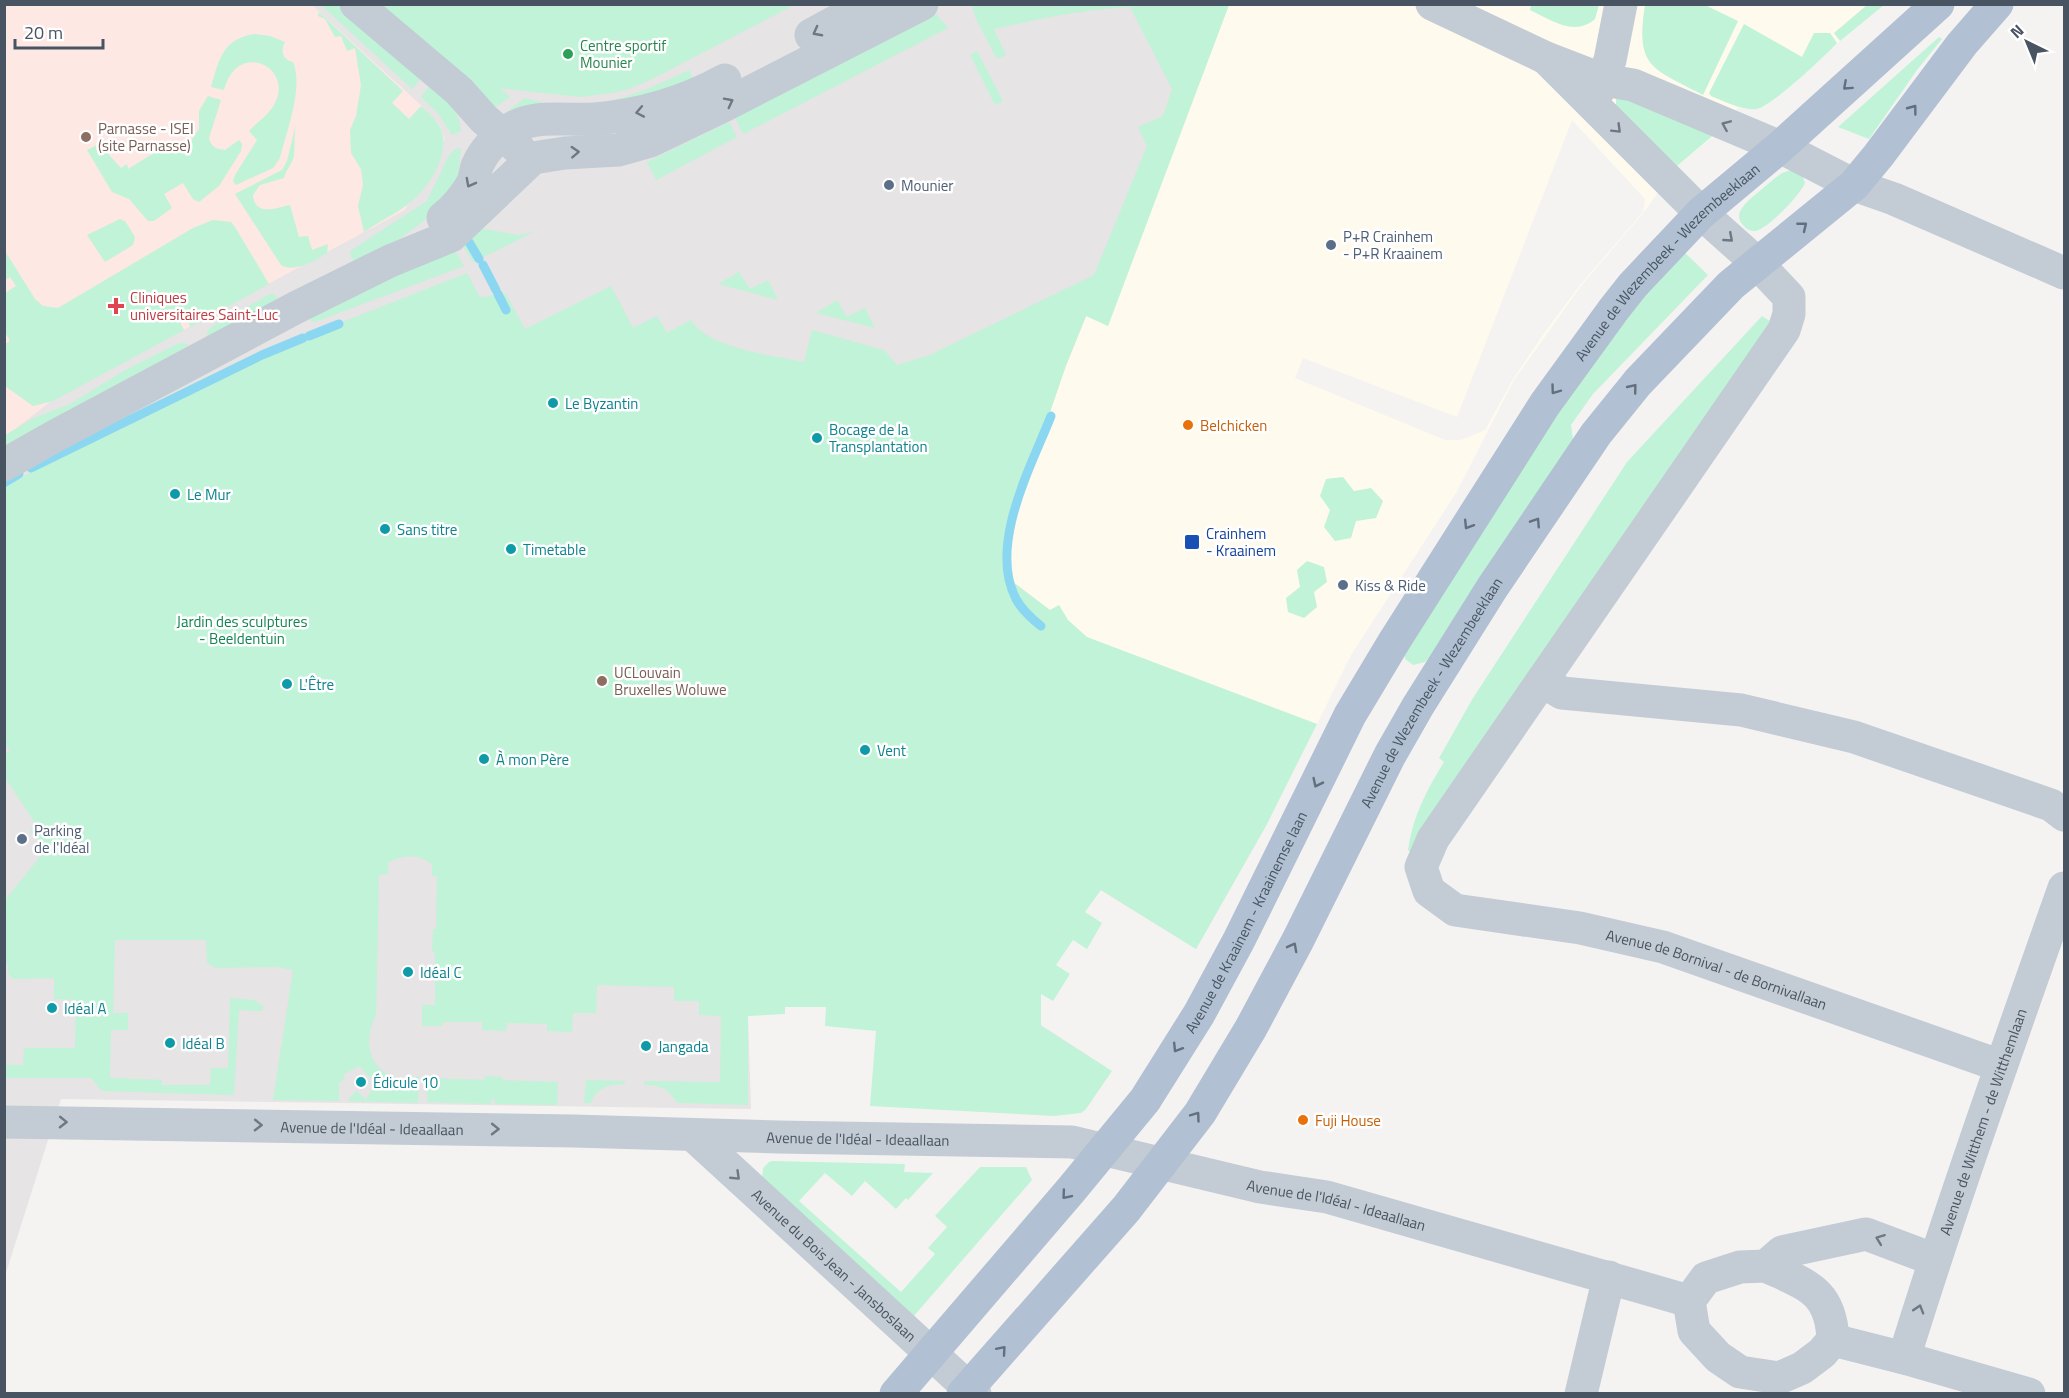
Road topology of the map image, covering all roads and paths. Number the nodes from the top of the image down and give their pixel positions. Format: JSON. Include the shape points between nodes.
{"nodes":[{"id":1,"x":356,"y":4,"type":"edge"},
{"id":2,"x":868,"y":4,"type":"edge"},
{"id":3,"x":922,"y":4,"type":"edge"},
{"id":4,"x":1432,"y":4,"type":"edge"},
{"id":5,"x":1621,"y":4,"type":"edge"},
{"id":6,"x":1938,"y":4,"type":"edge"},
{"id":7,"x":1997,"y":4,"type":"edge"},
{"id":8,"x":1598,"y":93,"type":"junction"},
{"id":9,"x":501,"y":135,"type":"junction"},
{"id":10,"x":1780,"y":147,"type":"junction"},
{"id":11,"x":533,"y":158,"type":"junction"},
{"id":12,"x":1854,"y":184,"type":"junction"},
{"id":13,"x":1701,"y":213,"type":"junction"},
{"id":14,"x":390,"y":261,"type":"junction"},
{"id":15,"x":1757,"y":263,"type":"junction"},
{"id":16,"x":2064,"y":273,"type":"edge"},
{"id":17,"x":4,"y":465,"type":"edge"},
{"id":18,"x":1542,"y":681,"type":"junction"},
{"id":19,"x":1369,"y":684,"type":"joint"},
{"id":20,"x":2064,"y":815,"type":"edge"},
{"id":21,"x":2064,"y":888,"type":"edge"},
{"id":22,"x":2001,"y":1066,"type":"junction"},
{"id":23,"x":4,"y":1122,"type":"edge"},
{"id":24,"x":693,"y":1135,"type":"junction"},
{"id":25,"x":1104,"y":1149,"type":"junction"},
{"id":26,"x":1161,"y":1163,"type":"junction"},
{"id":27,"x":1935,"y":1260,"type":"junction"},
{"id":28,"x":1766,"y":1266,"type":"junction"},
{"id":29,"x":1609,"y":1277,"type":"junction"},
{"id":30,"x":1689,"y":1302,"type":"junction"},
{"id":31,"x":1833,"y":1340,"type":"junction"},
{"id":32,"x":932,"y":1353,"type":"junction"},
{"id":33,"x":1904,"y":1358,"type":"junction"},
{"id":34,"x":1780,"y":1386,"type":"edge"},
{"id":35,"x":969,"y":1392,"type":"edge"},
{"id":36,"x":896,"y":1394,"type":"edge"},
{"id":37,"x":1581,"y":1394,"type":"edge"},
{"id":38,"x":2029,"y":1394,"type":"edge"}],
"edges":[{"from":1,"to":9,"type":"street","via":[[459,91]]},
{"from":2,"to":9,"type":"street","one_way":true,"via":[[707,90],[658,108],[594,119],[531,120]]},
{"from":11,"to":3,"type":"street","one_way":true,"via":[[618,150],[650,141]]},
{"from":4,"to":8,"type":"street","via":[[1545,58]]},
{"from":5,"to":8,"type":"street","via":[[1610,60]]},
{"from":6,"to":10,"type":"main road","name":"Avenue de Wezembeek - Wezembeeklaan","one_way":true},
{"from":12,"to":7,"type":"main road","name":"Avenue de Wezembeek - Wezembeeklaan","one_way":true},
{"from":10,"to":8,"type":"street","one_way":true,"via":[[1633,85]]},
{"from":8,"to":13,"type":"street","one_way":true},
{"from":9,"to":11,"type":"street"},
{"from":9,"to":14,"type":"street","one_way":true,"via":[[484,153],[472,183],[450,212]]},
{"from":10,"to":12,"type":"street"},
{"from":10,"to":13,"type":"main road","name":"Avenue de Wezembeek - Wezembeeklaan"},
{"from":11,"to":14,"type":"street","via":[[451,236]]},
{"from":15,"to":12,"type":"main road","name":"Avenue de Wezembeek - Wezembeeklaan","one_way":true},
{"from":12,"to":16,"type":"street"},
{"from":13,"to":15,"type":"street","one_way":true},
{"from":13,"to":19,"type":"main road","name":"Avenue de Wezembeek - Wezembeeklaan","one_way":true,"via":[[1633,285],[1545,404]]},
{"from":14,"to":17,"type":"street","via":[[294,308]]},
{"from":15,"to":18,"type":"street","via":[[1789,297],[1790,314],[1785,330]]},
{"from":26,"to":15,"type":"main road","name":"Avenue de Wezembeek - Wezembeeklaan","one_way":true,"via":[[1200,1113],[1251,1028],[1418,706],[1557,490],[1638,382]]},
{"from":18,"to":20,"type":"street","via":[[1562,693],[1741,710],[1854,737],[2051,805]]},
{"from":18,"to":22,"type":"street","name":"Avenue de Bornival - de Bornivallaan","via":[[1433,839],[1421,867],[1429,891],[1455,910],[1580,928],[1663,947]]},
{"from":19,"to":25,"type":"main road","name":"Avenue de Kraainem - Kraainemse laan","one_way":true,"via":[[1199,1014],[1144,1100]]},
{"from":21,"to":22,"type":"street","name":"Avenue de Witthem - de Witthemlaan"},
{"from":22,"to":27,"type":"street","name":"Avenue de Witthem - de Witthemlaan"},
{"from":23,"to":24,"type":"street","name":"Avenue de l'Idéal - Ideaallaan","one_way":true},
{"from":24,"to":25,"type":"street","name":"Avenue de l'Idéal - Ideaallaan","via":[[1071,1142]]},
{"from":24,"to":32,"type":"street","name":"Avenue du Bois Jean - Jansboslaan","one_way":true},
{"from":25,"to":26,"type":"street","name":"Avenue de l'Idéal - Ideaallaan"},
{"from":25,"to":32,"type":"main road","name":"Avenue de Kraainem - Kraainemse laan","one_way":true},
{"from":26,"to":29,"type":"street","name":"Avenue de l'Idéal - Ideaallaan","via":[[1260,1187],[1327,1197]]},
{"from":35,"to":26,"type":"main road","name":"Avenue de Wezembeek - Wezembeeklaan","one_way":true},
{"from":27,"to":28,"type":"street","one_way":true,"via":[[1866,1234],[1782,1252]]},
{"from":33,"to":27,"type":"street","name":"Avenue de Witthem - de Witthemlaan","one_way":true},
{"from":28,"to":30,"type":"street","via":[[1740,1267],[1706,1278]]},
{"from":28,"to":31,"type":"street","via":[[1810,1286],[1825,1303],[1833,1322]]},
{"from":29,"to":30,"type":"street","name":"Avenue de l'Idéal - Ideaallaan"},
{"from":29,"to":37,"type":"street"},
{"from":30,"to":34,"type":"street","via":[[1694,1331],[1718,1357],[1740,1372]]},
{"from":31,"to":33,"type":"street"},
{"from":31,"to":34,"type":"street"},
{"from":32,"to":35,"type":"street","name":"Avenue du Bois Jean - Jansboslaan"},
{"from":32,"to":36,"type":"main road","name":"Avenue de Kraainem - Kraainemse laan"},
{"from":33,"to":38,"type":"street"}]}
